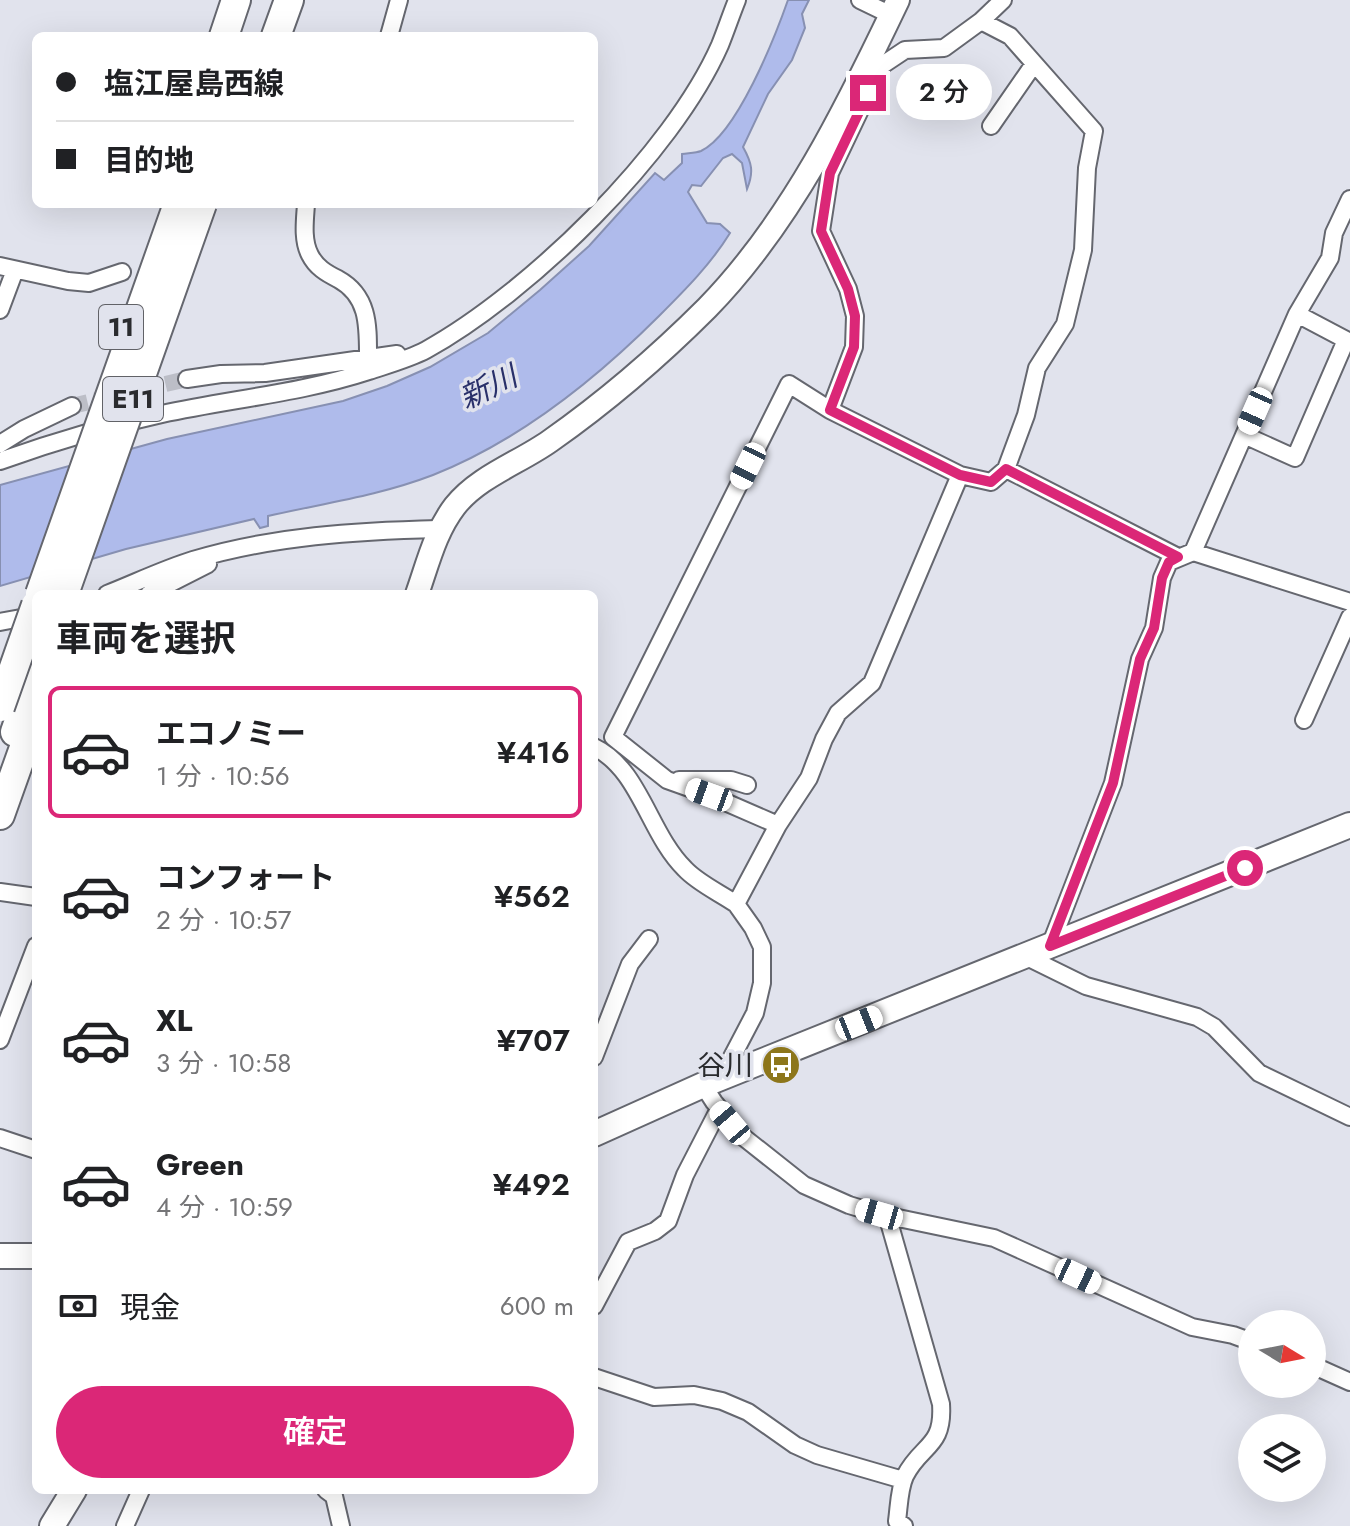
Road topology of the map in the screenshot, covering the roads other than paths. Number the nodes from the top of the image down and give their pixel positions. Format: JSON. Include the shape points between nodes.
{"nodes":[{"id":1,"x":236,"y":0,"type":"edge"},
{"id":2,"x":250,"y":0,"type":"edge"},
{"id":3,"x":274,"y":0,"type":"edge"},
{"id":4,"x":289,"y":0,"type":"edge"},
{"id":5,"x":399,"y":0,"type":"edge"},
{"id":6,"x":737,"y":0,"type":"edge"},
{"id":7,"x":860,"y":0,"type":"edge"},
{"id":8,"x":1003,"y":0,"type":"edge"},
{"id":9,"x":890,"y":8,"type":"edge"},
{"id":10,"x":981,"y":21,"type":"junction"},
{"id":11,"x":225,"y":32,"type":"edge"},
{"id":12,"x":239,"y":32,"type":"edge"},
{"id":13,"x":262,"y":32,"type":"edge"},
{"id":14,"x":277,"y":32,"type":"edge"},
{"id":15,"x":390,"y":32,"type":"edge"},
{"id":16,"x":1034,"y":64,"type":"junction"},
{"id":17,"x":991,"y":126,"type":"dead end"},
{"id":18,"x":1350,"y":199,"type":"edge"},
{"id":19,"x":164,"y":208,"type":"edge"},
{"id":20,"x":176,"y":208,"type":"edge"},
{"id":21,"x":201,"y":208,"type":"edge"},
{"id":22,"x":214,"y":208,"type":"edge"},
{"id":23,"x":306,"y":208,"type":"edge"},
{"id":24,"x":7,"y":268,"type":"edge"},
{"id":25,"x":122,"y":272,"type":"dead end"},
{"id":26,"x":0,"y":310,"type":"edge"},
{"id":27,"x":1297,"y":314,"type":"junction"},
{"id":28,"x":1348,"y":341,"type":"edge"},
{"id":29,"x":423,"y":352,"type":"junction"},
{"id":30,"x":368,"y":357,"type":"junction"},
{"id":31,"x":187,"y":379,"type":"tunnel mouth"},
{"id":32,"x":72,"y":406,"type":"tunnel mouth"},
{"id":33,"x":830,"y":410,"type":"junction"},
{"id":34,"x":134,"y":431,"type":"junction"},
{"id":35,"x":1244,"y":435,"type":"junction"},
{"id":36,"x":81,"y":441,"type":"junction"},
{"id":37,"x":0,"y":444,"type":"edge"},
{"id":38,"x":0,"y":461,"type":"edge"},
{"id":39,"x":1006,"y":469,"type":"junction"},
{"id":40,"x":960,"y":475,"type":"junction"},
{"id":41,"x":439,"y":529,"type":"junction"},
{"id":42,"x":238,"y":549,"type":"junction"},
{"id":43,"x":1186,"y":554,"type":"junction"},
{"id":44,"x":74,"y":590,"type":"edge"},
{"id":45,"x":74,"y":590,"type":"edge"},
{"id":46,"x":117,"y":590,"type":"edge"},
{"id":47,"x":157,"y":590,"type":"edge"},
{"id":48,"x":418,"y":590,"type":"edge"},
{"id":49,"x":1350,"y":602,"type":"edge"},
{"id":50,"x":25,"y":608,"type":"edge"},
{"id":51,"x":1350,"y":617,"type":"edge"},
{"id":52,"x":0,"y":681,"type":"edge"},
{"id":53,"x":32,"y":683,"type":"edge"},
{"id":54,"x":0,"y":707,"type":"edge"},
{"id":55,"x":1304,"y":720,"type":"dead end"},
{"id":56,"x":32,"y":725,"type":"edge"},
{"id":57,"x":601,"y":751,"type":"edge"},
{"id":58,"x":0,"y":772,"type":"edge"},
{"id":59,"x":667,"y":780,"type":"junction"},
{"id":60,"x":747,"y":785,"type":"dead end"},
{"id":61,"x":0,"y":815,"type":"edge"},
{"id":62,"x":778,"y":825,"type":"junction"},
{"id":63,"x":1350,"y":825,"type":"edge"},
{"id":64,"x":0,"y":892,"type":"edge"},
{"id":65,"x":32,"y":896,"type":"edge"},
{"id":66,"x":736,"y":904,"type":"junction"},
{"id":67,"x":649,"y":939,"type":"dead end"},
{"id":68,"x":1050,"y":946,"type":"junction"},
{"id":69,"x":32,"y":956,"type":"edge"},
{"id":70,"x":1025,"y":956,"type":"junction"},
{"id":71,"x":0,"y":1040,"type":"edge"},
{"id":72,"x":598,"y":1047,"type":"edge"},
{"id":73,"x":715,"y":1091,"type":"junction"},
{"id":74,"x":1350,"y":1117,"type":"edge"},
{"id":75,"x":598,"y":1133,"type":"edge"},
{"id":76,"x":0,"y":1138,"type":"edge"},
{"id":77,"x":32,"y":1149,"type":"edge"},
{"id":78,"x":887,"y":1215,"type":"junction"},
{"id":79,"x":0,"y":1256,"type":"edge"},
{"id":80,"x":32,"y":1256,"type":"edge"},
{"id":81,"x":598,"y":1298,"type":"edge"},
{"id":82,"x":1238,"y":1337,"type":"edge"},
{"id":83,"x":1326,"y":1371,"type":"edge"},
{"id":84,"x":598,"y":1378,"type":"edge"},
{"id":85,"x":1350,"y":1382,"type":"edge"},
{"id":86,"x":903,"y":1480,"type":"junction"},
{"id":87,"x":72,"y":1494,"type":"edge"},
{"id":88,"x":139,"y":1494,"type":"edge"},
{"id":89,"x":331,"y":1494,"type":"edge"},
{"id":90,"x":899,"y":1524,"type":"edge"},
{"id":91,"x":52,"y":1526,"type":"edge"},
{"id":92,"x":125,"y":1526,"type":"edge"},
{"id":93,"x":341,"y":1526,"type":"edge"}],
"edges":[{"from":1,"to":11,"type":"highway"},
{"from":2,"to":12,"type":"highway"},
{"from":3,"to":13,"type":"highway"},
{"from":4,"to":14,"type":"highway"},
{"from":5,"to":15,"type":"street"},
{"from":6,"to":29,"type":"street","via":[[719,47],[647,157],[533,274],[477,319]]},
{"from":7,"to":9,"type":"street"},
{"from":8,"to":10,"type":"street"},
{"from":9,"to":41,"type":"street","via":[[810,168],[759,249],[708,307],[608,400],[471,489]]},
{"from":10,"to":16,"type":"street","via":[[1010,36]]},
{"from":10,"to":33,"type":"street","via":[[944,48],[905,50],[881,66],[830,173],[821,231],[855,316],[854,347]]},
{"from":16,"to":17,"type":"street"},
{"from":16,"to":39,"type":"street","via":[[1094,131],[1083,250],[1065,324],[1037,368]]},
{"from":18,"to":27,"type":"street","via":[[1334,233],[1330,258]]},
{"from":19,"to":36,"type":"highway","number":"11"},
{"from":20,"to":50,"type":"highway","number":"E11","bridge":true},
{"from":21,"to":44,"type":"highway","number":"E11","bridge":true},
{"from":22,"to":34,"type":"highway","number":"11"},
{"from":23,"to":30,"type":"street","via":[[309,254],[320,269],[350,286],[363,304]]},
{"from":24,"to":25,"type":"street","via":[[89,283]]},
{"from":24,"to":26,"type":"street"},
{"from":27,"to":28,"type":"street"},
{"from":27,"to":35,"type":"street"},
{"from":28,"to":35,"type":"street","via":[[1295,458]]},
{"from":29,"to":30,"type":"street"},
{"from":29,"to":34,"type":"street","via":[[301,390],[171,412]]},
{"from":30,"to":31,"type":"street"},
{"from":32,"to":37,"type":"street"},
{"from":33,"to":40,"type":"street"},
{"from":33,"to":59,"type":"street","via":[[789,384],[613,737]]},
{"from":34,"to":36,"type":"street"},
{"from":34,"to":45,"type":"highway","number":"11"},
{"from":35,"to":43,"type":"street"},
{"from":36,"to":38,"type":"street"},
{"from":36,"to":50,"type":"highway","number":"11"},
{"from":39,"to":40,"type":"street","via":[[991,482]]},
{"from":39,"to":43,"type":"street"},
{"from":40,"to":62,"type":"street","via":[[872,683],[838,713],[809,778]]},
{"from":41,"to":42,"type":"street","via":[[352,532]]},
{"from":41,"to":48,"type":"street"},
{"from":42,"to":46,"type":"street","via":[[192,560]]},
{"from":42,"to":47,"type":"street"},
{"from":43,"to":49,"type":"street"},
{"from":43,"to":68,"type":"street","via":[[1169,562],[1162,578],[1113,783]]},
{"from":50,"to":52,"type":"highway","number":"11"},
{"from":50,"to":54,"type":"highway","number":"E11","bridge":true},
{"from":51,"to":55,"type":"street"},
{"from":53,"to":58,"type":"highway"},
{"from":56,"to":61,"type":"highway"},
{"from":57,"to":59,"type":"street","via":[[654,780]]},
{"from":57,"to":66,"type":"street","via":[[625,771],[644,810],[685,869]]},
{"from":59,"to":60,"type":"street"},
{"from":59,"to":62,"type":"street"},
{"from":62,"to":66,"type":"street"},
{"from":63,"to":68,"type":"main road"},
{"from":64,"to":65,"type":"street"},
{"from":66,"to":73,"type":"street","via":[[762,947],[762,983],[755,1013]]},
{"from":67,"to":72,"type":"street","via":[[630,964]]},
{"from":68,"to":70,"type":"main road"},
{"from":69,"to":71,"type":"street"},
{"from":70,"to":73,"type":"main road"},
{"from":70,"to":74,"type":"street","via":[[1086,986],[1197,1017],[1259,1073]]},
{"from":73,"to":75,"type":"main road"},
{"from":73,"to":78,"type":"street","via":[[742,1136],[804,1185]]},
{"from":73,"to":81,"type":"street","via":[[668,1221],[628,1242]]},
{"from":76,"to":77,"type":"street"},
{"from":78,"to":82,"type":"street","via":[[994,1238],[1192,1327]]},
{"from":78,"to":86,"type":"street","via":[[942,1420],[934,1442]]},
{"from":79,"to":80,"type":"main road"},
{"from":83,"to":85,"type":"street"},
{"from":84,"to":86,"type":"street","via":[[654,1397],[694,1395],[722,1401],[817,1455]]},
{"from":86,"to":90,"type":"street"},
{"from":87,"to":91,"type":"main road"},
{"from":88,"to":92,"type":"street"},
{"from":89,"to":93,"type":"street"}]}
